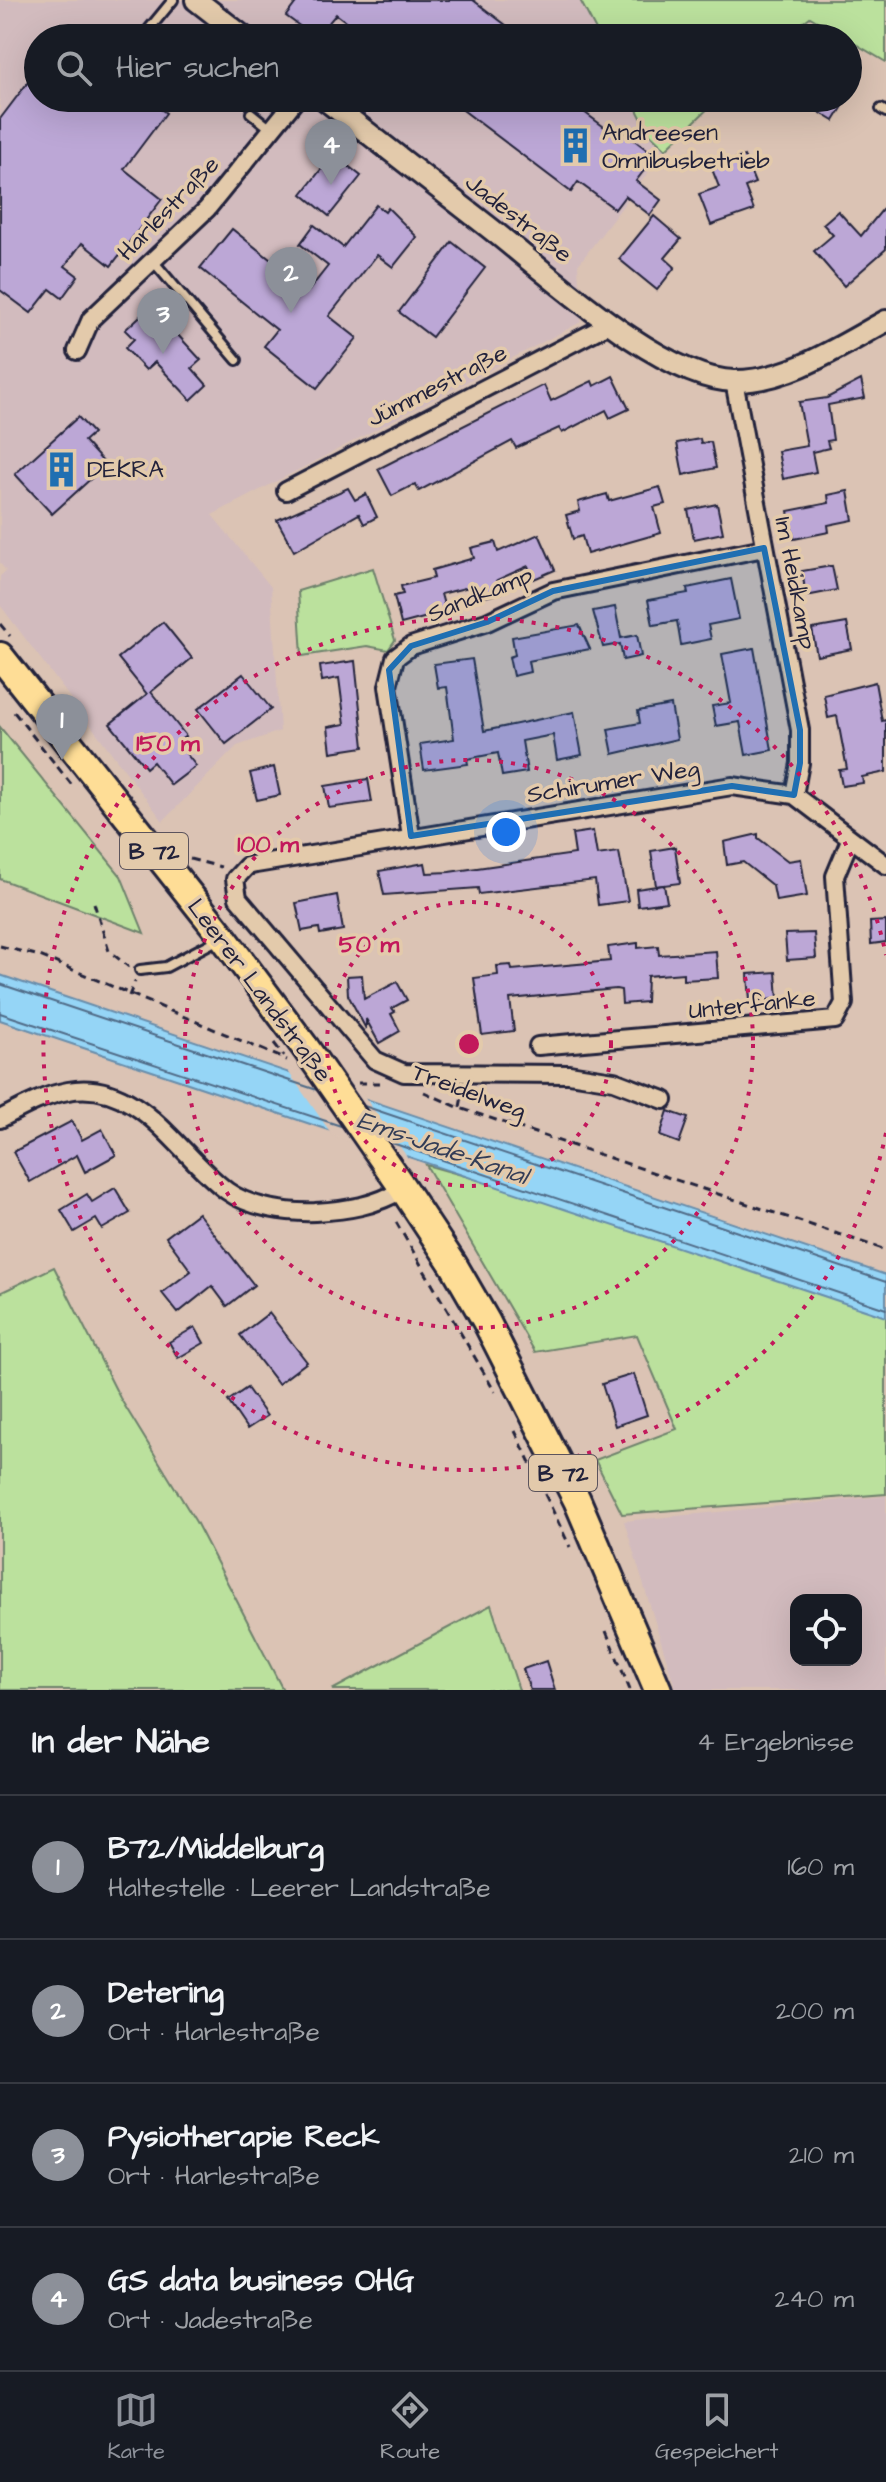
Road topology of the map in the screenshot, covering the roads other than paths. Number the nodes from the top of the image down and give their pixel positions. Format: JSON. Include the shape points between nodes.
{"nodes":[{"id":1,"x":173,"y":0,"type":"edge"},
{"id":2,"x":196,"y":0,"type":"edge"},
{"id":3,"x":153,"y":24,"type":"edge"},
{"id":4,"x":227,"y":24,"type":"edge"},
{"id":5,"x":285,"y":112,"type":"edge"},
{"id":6,"x":341,"y":112,"type":"edge"},
{"id":7,"x":251,"y":113,"type":"dead end"},
{"id":8,"x":271,"y":129,"type":"junction"},
{"id":9,"x":153,"y":261,"type":"junction"},
{"id":10,"x":886,"y":321,"type":"edge"},
{"id":11,"x":611,"y":323,"type":"junction"},
{"id":12,"x":77,"y":351,"type":"dead end"},
{"id":13,"x":237,"y":360,"type":"dead end"},
{"id":14,"x":734,"y":381,"type":"junction"},
{"id":15,"x":286,"y":491,"type":"dead end"},
{"id":16,"x":764,"y":548,"type":"junction"},
{"id":17,"x":0,"y":656,"type":"edge"},
{"id":18,"x":794,"y":795,"type":"junction"},
{"id":19,"x":411,"y":836,"type":"junction"},
{"id":20,"x":850,"y":840,"type":"junction"},
{"id":21,"x":886,"y":865,"type":"edge"},
{"id":22,"x":223,"y":937,"type":"junction"},
{"id":23,"x":140,"y":970,"type":"road end"},
{"id":24,"x":538,"y":1046,"type":"dead end"},
{"id":25,"x":664,"y":1100,"type":"dead end"},
{"id":26,"x":2,"y":1113,"type":"edge"},
{"id":27,"x":395,"y":1190,"type":"junction"},
{"id":28,"x":658,"y":1690,"type":"edge"}],
"edges":[{"from":1,"to":3,"type":"lane"},
{"from":2,"to":4,"type":"street"},
{"from":5,"to":8,"type":"street","name":"Harlestraße"},
{"from":6,"to":11,"type":"street","name":"Jadestraße"},
{"from":7,"to":8,"type":"lane"},
{"from":8,"to":9,"type":"street","name":"Harlestraße","via":[[207,209]]},
{"from":9,"to":12,"type":"street","name":"Harlestraße","via":[[91,319]]},
{"from":9,"to":13,"type":"lane"},
{"from":10,"to":14,"type":"street","via":[[795,368]]},
{"from":11,"to":14,"type":"street","name":"Jadestraße","via":[[689,371]]},
{"from":11,"to":15,"type":"street","name":"Jümmestraße"},
{"from":14,"to":16,"type":"street","name":"Im Heidkamp"},
{"from":16,"to":18,"type":"street","name":"Im Heidkamp","via":[[800,730]]},
{"from":16,"to":19,"type":"street","name":"Sandkamp","via":[[553,591],[487,622],[411,646],[395,658],[388,686]]},
{"from":17,"to":22,"type":"main road","name":"Leerer Landstraße","number":"B 72"},
{"from":18,"to":19,"type":"street","name":"Schirumer Weg","via":[[732,786]]},
{"from":18,"to":20,"type":"street"},
{"from":19,"to":25,"type":"street","name":"Schirumer Weg","via":[[247,866],[235,879],[238,898],[375,1060],[404,1073],[569,1074],[614,1081]]},
{"from":20,"to":21,"type":"street"},
{"from":20,"to":24,"type":"street","name":"Unterfanke","via":[[835,876],[844,1003],[835,1020]]},
{"from":22,"to":23,"type":"lane","via":[[166,967]]},
{"from":22,"to":27,"type":"main road","name":"Leerer Landstraße","number":"B 72","bridge":true},
{"from":26,"to":27,"type":"street","via":[[69,1090],[114,1095],[152,1118],[229,1193],[278,1210],[365,1208]]},
{"from":27,"to":28,"type":"main road","name":"Leerer Landstraße","number":"B 72","via":[[473,1298],[577,1500]]}]}
